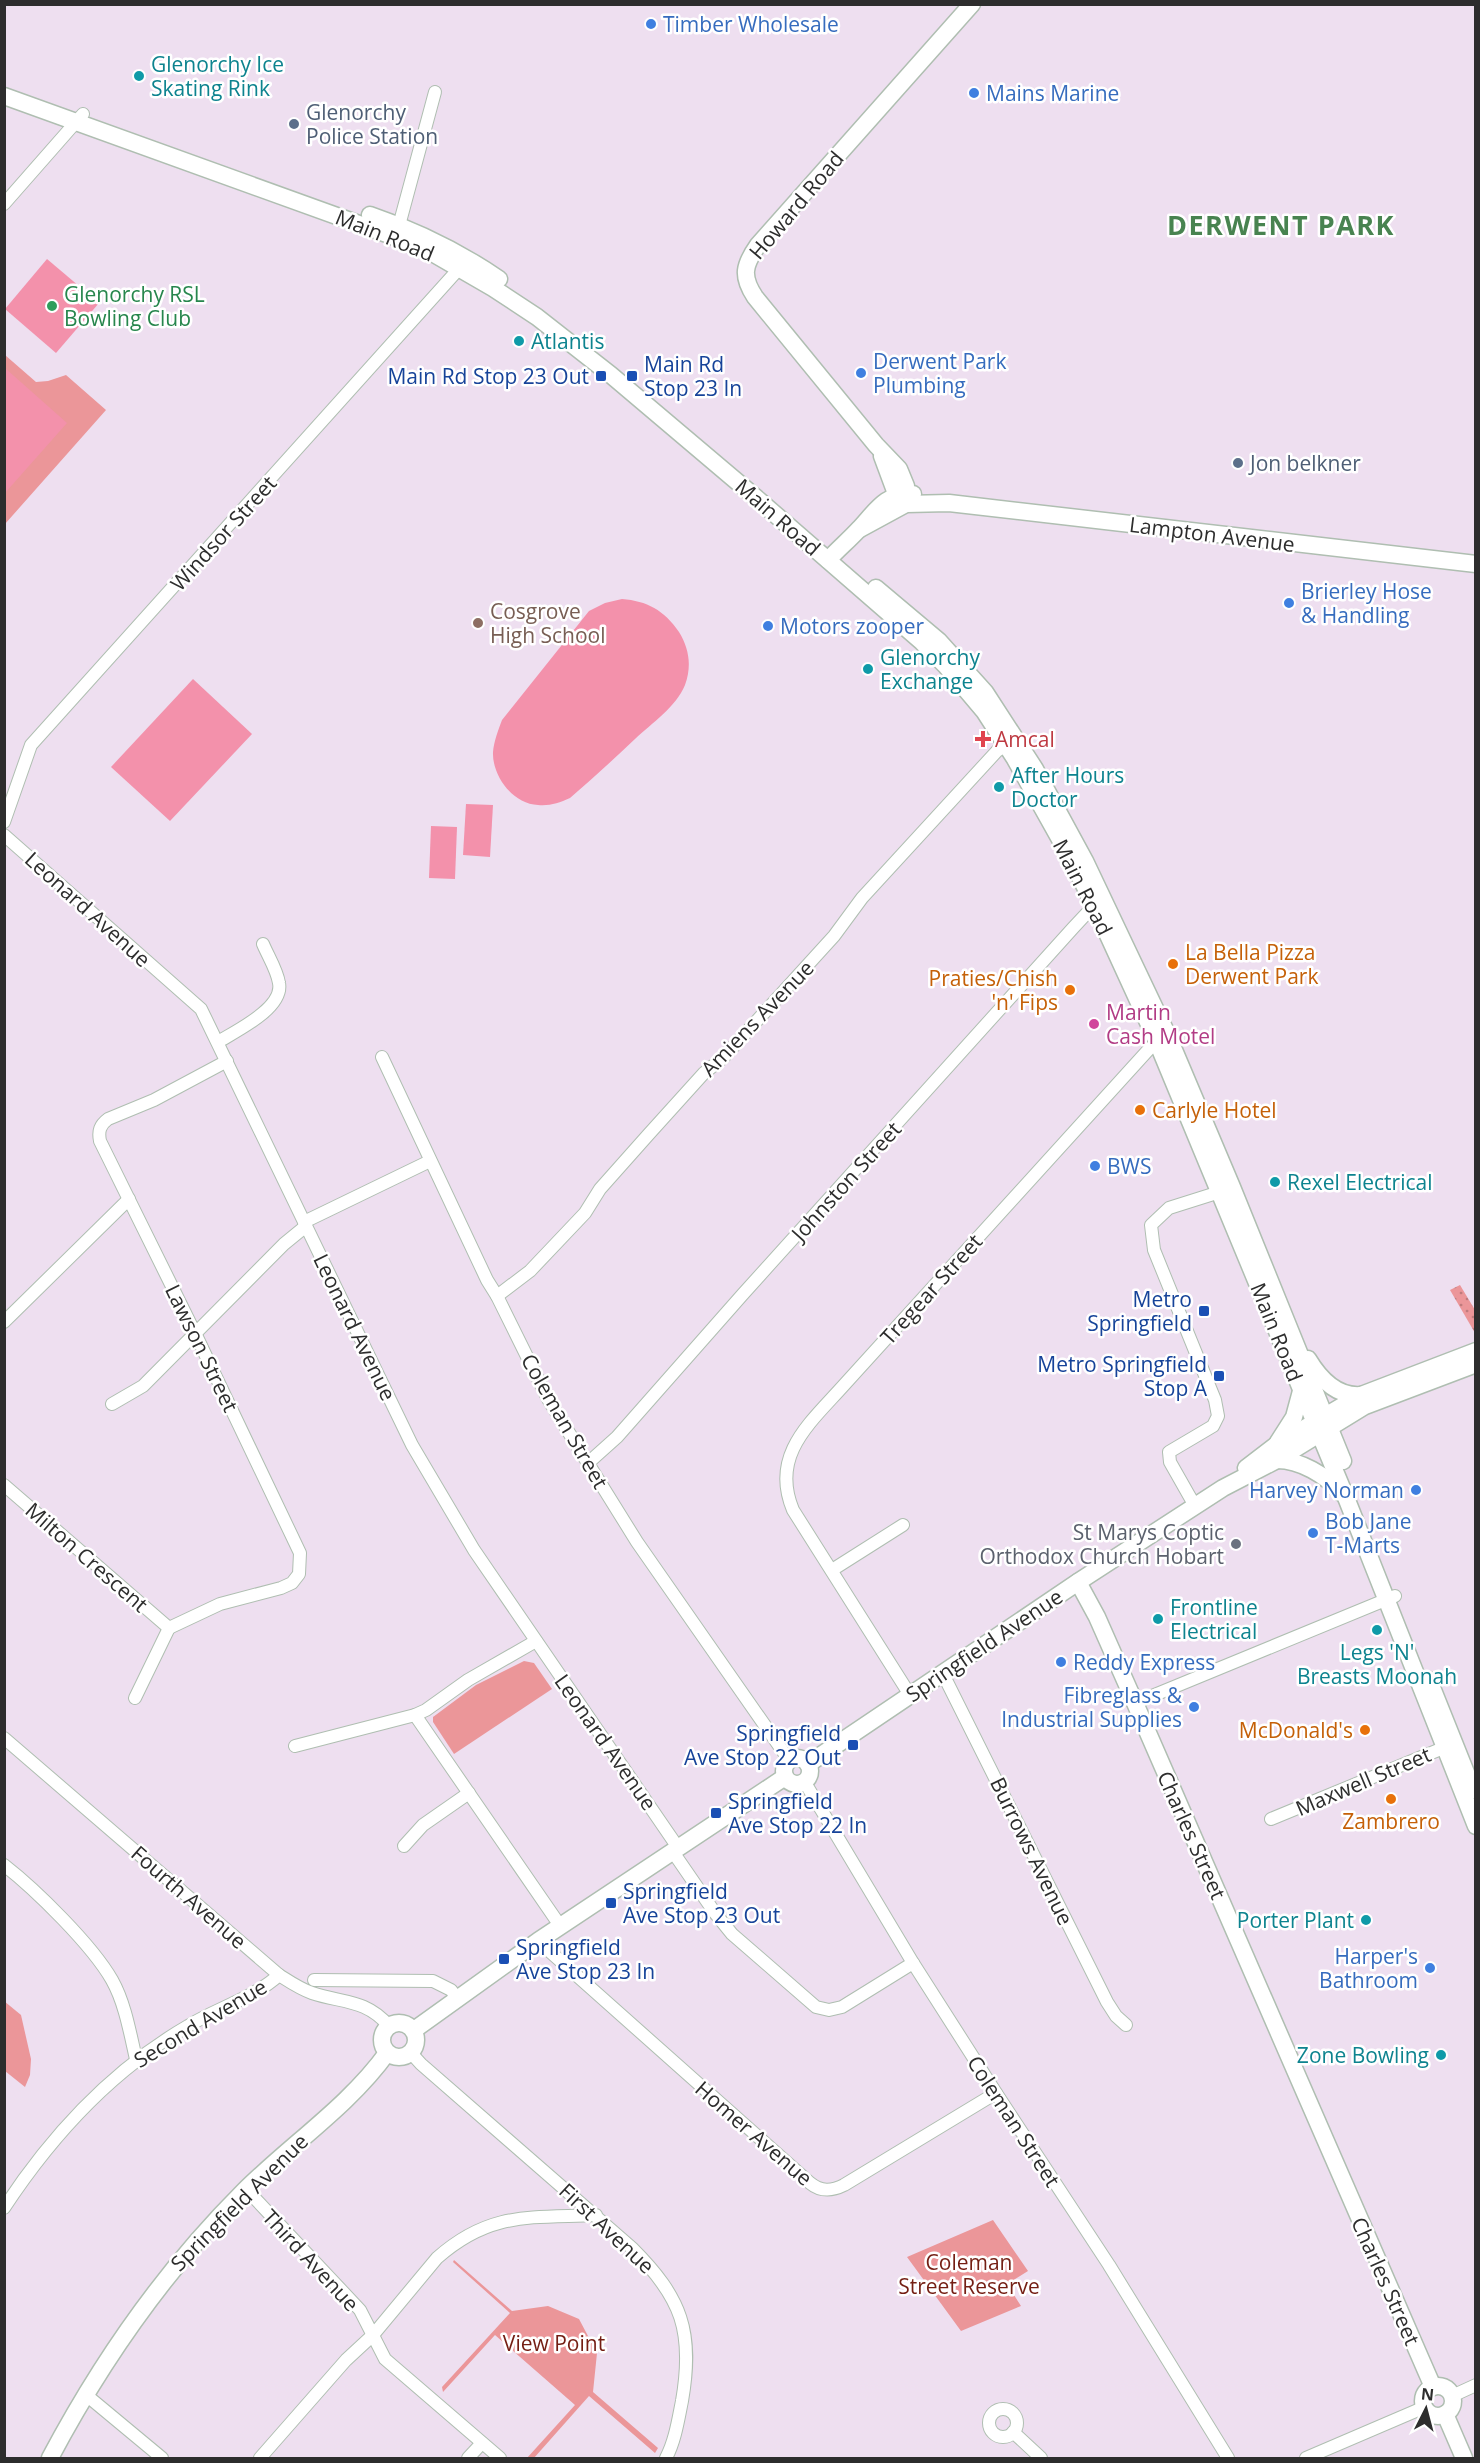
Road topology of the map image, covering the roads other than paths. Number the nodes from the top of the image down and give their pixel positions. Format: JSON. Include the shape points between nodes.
{"nodes":[{"id":1,"x":972,"y":4,"type":"edge"},
{"id":2,"x":4,"y":84,"type":"edge"},
{"id":3,"x":435,"y":92,"type":"dead end"},
{"id":4,"x":4,"y":96,"type":"edge"},
{"id":5,"x":80,"y":118,"type":"junction"},
{"id":6,"x":4,"y":204,"type":"edge"},
{"id":7,"x":398,"y":231,"type":"junction"},
{"id":8,"x":464,"y":263,"type":"junction"},
{"id":9,"x":876,"y":445,"type":"junction"},
{"id":10,"x":894,"y":464,"type":"junction"},
{"id":11,"x":903,"y":498,"type":"junction"},
{"id":12,"x":941,"y":500,"type":"junction"},
{"id":13,"x":831,"y":556,"type":"junction"},
{"id":14,"x":1476,"y":564,"type":"edge"},
{"id":15,"x":1012,"y":742,"type":"junction"},
{"id":16,"x":4,"y":822,"type":"edge"},
{"id":17,"x":4,"y":835,"type":"edge"},
{"id":18,"x":1102,"y":906,"type":"junction"},
{"id":19,"x":263,"y":944,"type":"dead end"},
{"id":20,"x":1163,"y":1040,"type":"junction"},
{"id":21,"x":218,"y":1042,"type":"junction"},
{"id":22,"x":382,"y":1058,"type":"dead end"},
{"id":23,"x":227,"y":1060,"type":"junction"},
{"id":24,"x":430,"y":1161,"type":"junction"},
{"id":25,"x":1226,"y":1190,"type":"junction"},
{"id":26,"x":129,"y":1199,"type":"junction"},
{"id":27,"x":305,"y":1224,"type":"junction"},
{"id":28,"x":497,"y":1296,"type":"junction"},
{"id":29,"x":7,"y":1314,"type":"edge"},
{"id":30,"x":1288,"y":1324,"type":"junction"},
{"id":31,"x":195,"y":1333,"type":"junction"},
{"id":32,"x":1476,"y":1351,"type":"edge"},
{"id":33,"x":1476,"y":1364,"type":"edge"},
{"id":34,"x":1301,"y":1391,"type":"junction"},
{"id":35,"x":1361,"y":1395,"type":"junction"},
{"id":36,"x":112,"y":1404,"type":"dead end"},
{"id":37,"x":1322,"y":1425,"type":"junction"},
{"id":38,"x":1277,"y":1452,"type":"junction"},
{"id":39,"x":588,"y":1463,"type":"junction"},
{"id":40,"x":4,"y":1485,"type":"edge"},
{"id":41,"x":1347,"y":1500,"type":"junction"},
{"id":42,"x":1195,"y":1506,"type":"junction"},
{"id":43,"x":903,"y":1525,"type":"dead end"},
{"id":44,"x":832,"y":1570,"type":"junction"},
{"id":45,"x":1078,"y":1582,"type":"junction"},
{"id":46,"x":1391,"y":1598,"type":"junction"},
{"id":47,"x":169,"y":1628,"type":"junction"},
{"id":48,"x":536,"y":1641,"type":"junction"},
{"id":49,"x":943,"y":1674,"type":"junction"},
{"id":50,"x":910,"y":1695,"type":"junction"},
{"id":51,"x":135,"y":1698,"type":"dead end"},
{"id":52,"x":1135,"y":1703,"type":"junction"},
{"id":53,"x":415,"y":1715,"type":"junction"},
{"id":54,"x":4,"y":1738,"type":"edge"},
{"id":55,"x":1450,"y":1745,"type":"junction"},
{"id":56,"x":295,"y":1746,"type":"dead end"},
{"id":57,"x":789,"y":1760,"type":"junction"},
{"id":58,"x":808,"y":1764,"type":"junction"},
{"id":59,"x":786,"y":1778,"type":"junction"},
{"id":60,"x":804,"y":1781,"type":"junction"},
{"id":61,"x":469,"y":1793,"type":"junction"},
{"id":62,"x":1476,"y":1797,"type":"edge"},
{"id":63,"x":1271,"y":1819,"type":"dead end"},
{"id":64,"x":1476,"y":1826,"type":"edge"},
{"id":65,"x":404,"y":1846,"type":"dead end"},
{"id":66,"x":676,"y":1850,"type":"junction"},
{"id":67,"x":4,"y":1865,"type":"edge"},
{"id":68,"x":561,"y":1927,"type":"junction"},
{"id":69,"x":538,"y":1941,"type":"junction"},
{"id":70,"x":913,"y":1963,"type":"junction"},
{"id":71,"x":279,"y":1975,"type":"junction"},
{"id":72,"x":314,"y":1980,"type":"dead end"},
{"id":73,"x":457,"y":1998,"type":"junction"},
{"id":74,"x":1126,"y":2025,"type":"dead end"},
{"id":75,"x":389,"y":2026,"type":"junction"},
{"id":76,"x":414,"y":2030,"type":"junction"},
{"id":77,"x":387,"y":2053,"type":"junction"},
{"id":78,"x":411,"y":2053,"type":"junction"},
{"id":79,"x":136,"y":2059,"type":"junction"},
{"id":80,"x":996,"y":2093,"type":"junction"},
{"id":81,"x":246,"y":2189,"type":"junction"},
{"id":82,"x":9,"y":2192,"type":"edge"},
{"id":83,"x":4,"y":2208,"type":"edge"},
{"id":84,"x":596,"y":2215,"type":"junction"},
{"id":85,"x":373,"y":2335,"type":"junction"},
{"id":86,"x":1476,"y":2385,"type":"edge"},
{"id":87,"x":1433,"y":2387,"type":"junction"},
{"id":88,"x":85,"y":2394,"type":"junction"},
{"id":89,"x":1452,"y":2396,"type":"junction"},
{"id":90,"x":1425,"y":2407,"type":"junction"},
{"id":91,"x":1445,"y":2414,"type":"junction"},
{"id":92,"x":1013,"y":2432,"type":"dead end"},
{"id":93,"x":482,"y":2443,"type":"junction"},
{"id":94,"x":50,"y":2458,"type":"edge"},
{"id":95,"x":162,"y":2458,"type":"edge"},
{"id":96,"x":260,"y":2458,"type":"edge"},
{"id":97,"x":468,"y":2458,"type":"edge"},
{"id":98,"x":500,"y":2458,"type":"edge"},
{"id":99,"x":666,"y":2458,"type":"edge"},
{"id":100,"x":1041,"y":2458,"type":"edge"},
{"id":101,"x":1228,"y":2458,"type":"edge"},
{"id":102,"x":1306,"y":2458,"type":"edge"},
{"id":103,"x":1464,"y":2458,"type":"edge"}],
"edges":[{"from":1,"to":9,"type":"street","name":"Howard Road","via":[[758,245],[747,264],[747,285],[755,297]]},
{"from":2,"to":5,"type":"street","name":"Main Road"},
{"from":3,"to":7,"type":"street"},
{"from":4,"to":5,"type":"street","name":"Main Road"},
{"from":5,"to":6,"type":"street"},
{"from":5,"to":7,"type":"street","name":"Main Road"},
{"from":7,"to":8,"type":"street","name":"Main Road","via":[[429,251]]},
{"from":8,"to":13,"type":"street","name":"Main Road","via":[[578,348]]},
{"from":8,"to":16,"type":"street","name":"Windsor Street","via":[[31,745]]},
{"from":9,"to":10,"type":"street","name":"Howard Road"},
{"from":9,"to":11,"type":"street","name":"Howard Road"},
{"from":10,"to":11,"type":"street","name":"Howard Road","via":[[906,482]]},
{"from":10,"to":12,"type":"street"},
{"from":11,"to":12,"type":"street","name":"Lampton Avenue"},
{"from":11,"to":13,"type":"street","via":[[877,508]]},
{"from":12,"to":14,"type":"street","name":"Lampton Avenue"},
{"from":13,"to":15,"type":"street","name":"Main Road","via":[[946,666]]},
{"from":15,"to":18,"type":"street","name":"Main Road","via":[[1049,794]]},
{"from":15,"to":28,"type":"street","name":"Amiens Avenue","via":[[997,751],[862,898],[834,936],[600,1189],[585,1213],[530,1271]]},
{"from":17,"to":21,"type":"street","name":"Leonard Avenue","via":[[196,1005]]},
{"from":18,"to":20,"type":"street","name":"Main Road"},
{"from":18,"to":39,"type":"street","name":"Johnston Street","via":[[1087,913],[1073,928],[617,1437]]},
{"from":19,"to":21,"type":"street","via":[[279,983],[276,1000],[251,1023]]},
{"from":20,"to":25,"type":"street","name":"Main Road"},
{"from":20,"to":44,"type":"street","name":"Tregear Street","via":[[844,1385],[793,1447],[785,1477],[789,1499]]},
{"from":21,"to":23,"type":"street","name":"Leonard Avenue"},
{"from":22,"to":24,"type":"street","name":"Coleman Street"},
{"from":23,"to":26,"type":"street","name":"Lawson Street","via":[[102,1124],[100,1141]]},
{"from":23,"to":27,"type":"street","name":"Leonard Avenue"},
{"from":24,"to":27,"type":"street"},
{"from":24,"to":28,"type":"street","name":"Coleman Street"},
{"from":25,"to":30,"type":"street","name":"Main Road"},
{"from":25,"to":34,"type":"street","name":"Main Road"},
{"from":25,"to":42,"type":"street","via":[[1169,1208],[1151,1226],[1150,1234],[1218,1416],[1213,1426],[1169,1452],[1170,1462]]},
{"from":26,"to":29,"type":"street"},
{"from":26,"to":31,"type":"street","name":"Lawson Street"},
{"from":27,"to":31,"type":"street"},
{"from":27,"to":48,"type":"street","name":"Leonard Avenue","via":[[441,1497]]},
{"from":28,"to":39,"type":"street","name":"Coleman Street","via":[[535,1375]]},
{"from":30,"to":35,"type":"street","via":[[1316,1372],[1344,1394]]},
{"from":30,"to":37,"type":"street","name":"Main Road"},
{"from":31,"to":36,"type":"street","via":[[143,1386]]},
{"from":31,"to":47,"type":"street","name":"Lawson Street","via":[[300,1553],[299,1574],[281,1588],[220,1604]]},
{"from":32,"to":35,"type":"street"},
{"from":33,"to":37,"type":"street"},
{"from":34,"to":37,"type":"street","name":"Main Road"},
{"from":34,"to":38,"type":"street","via":[[1294,1417]]},
{"from":35,"to":37,"type":"street"},
{"from":37,"to":38,"type":"street","name":"Springfield Avenue"},
{"from":37,"to":41,"type":"street","name":"Main Road"},
{"from":37,"to":46,"type":"street","name":"Main Road"},
{"from":38,"to":41,"type":"street","via":[[1286,1460],[1318,1473]]},
{"from":38,"to":42,"type":"street","name":"Springfield Avenue"},
{"from":39,"to":57,"type":"street","name":"Coleman Street","via":[[637,1542]]},
{"from":40,"to":47,"type":"street","name":"Milton Crescent"},
{"from":41,"to":46,"type":"street","name":"Main Road"},
{"from":42,"to":45,"type":"street","name":"Springfield Avenue"},
{"from":43,"to":44,"type":"street"},
{"from":44,"to":50,"type":"street","name":"Tregear Street"},
{"from":45,"to":49,"type":"street","name":"Springfield Avenue"},
{"from":45,"to":52,"type":"street","name":"Charles Street"},
{"from":46,"to":52,"type":"street"},
{"from":46,"to":55,"type":"street","name":"Main Road"},
{"from":47,"to":51,"type":"street"},
{"from":48,"to":53,"type":"street"},
{"from":48,"to":66,"type":"street","name":"Leonard Avenue"},
{"from":49,"to":50,"type":"street","name":"Springfield Avenue"},
{"from":49,"to":74,"type":"street","name":"Burrows Avenue","via":[[1107,2002]]},
{"from":50,"to":58,"type":"street","name":"Springfield Avenue"},
{"from":52,"to":87,"type":"street","name":"Charles Street"},
{"from":53,"to":56,"type":"street"},
{"from":53,"to":61,"type":"street"},
{"from":54,"to":71,"type":"street","name":"Fourth Avenue"},
{"from":55,"to":62,"type":"street","name":"Main Road"},
{"from":55,"to":63,"type":"street","name":"Maxwell Street"},
{"from":55,"to":64,"type":"street","name":"Main Road"},
{"from":57,"to":58,"type":"street","via":[[799,1758]]},
{"from":57,"to":59,"type":"street","via":[[784,1770]]},
{"from":58,"to":60,"type":"street","via":[[810,1771]]},
{"from":59,"to":60,"type":"street","via":[[792,1783]]},
{"from":59,"to":66,"type":"street"},
{"from":60,"to":70,"type":"street","name":"Coleman Street"},
{"from":61,"to":65,"type":"street","via":[[423,1825]]},
{"from":61,"to":68,"type":"street"},
{"from":66,"to":68,"type":"street"},
{"from":66,"to":70,"type":"street","name":"Leonard Avenue","via":[[732,1934],[816,2007],[842,2007]]},
{"from":67,"to":79,"type":"street","via":[[103,1966],[119,1995]]},
{"from":68,"to":69,"type":"street"},
{"from":69,"to":73,"type":"street"},
{"from":69,"to":80,"type":"street","name":"Homer Avenue","via":[[822,2190],[837,2189]]},
{"from":70,"to":80,"type":"street","name":"Coleman Street"},
{"from":71,"to":75,"type":"street","name":"Fourth Avenue","via":[[304,1991],[363,2006]]},
{"from":71,"to":79,"type":"street","name":"Second Avenue","via":[[264,1988],[187,2026]]},
{"from":72,"to":73,"type":"street","via":[[434,1981]]},
{"from":73,"to":76,"type":"street"},
{"from":75,"to":76,"type":"street","via":[[404,2023]]},
{"from":75,"to":77,"type":"street","via":[[382,2039]]},
{"from":76,"to":78,"type":"street","via":[[417,2042]]},
{"from":77,"to":78,"type":"street","via":[[402,2057]]},
{"from":77,"to":81,"type":"street","name":"Springfield Avenue","via":[[362,2084]]},
{"from":78,"to":84,"type":"street","name":"First Avenue"},
{"from":79,"to":82,"type":"street","name":"Second Avenue","via":[[76,2116]]},
{"from":80,"to":101,"type":"street","name":"Coleman Street","via":[[1109,2265]]},
{"from":81,"to":85,"type":"street","name":"Third Avenue","via":[[360,2310]]},
{"from":81,"to":88,"type":"street","name":"Springfield Avenue","via":[[170,2271]]},
{"from":82,"to":83,"type":"street","name":"Second Avenue"},
{"from":84,"to":85,"type":"street","via":[[511,2219],[462,2238],[437,2258]]},
{"from":84,"to":99,"type":"street","name":"First Avenue","via":[[659,2276],[684,2328],[687,2370],[679,2418]]},
{"from":85,"to":93,"type":"street","name":"Third Avenue","via":[[391,2365]]},
{"from":85,"to":96,"type":"street"},
{"from":86,"to":89,"type":"street"},
{"from":87,"to":89,"type":"street","via":[[1446,2389]]},
{"from":87,"to":90,"type":"street","via":[[1424,2398]]},
{"from":88,"to":94,"type":"street","name":"Springfield Avenue"},
{"from":88,"to":95,"type":"street"},
{"from":89,"to":91,"type":"street"},
{"from":90,"to":91,"type":"street","via":[[1431,2414]]},
{"from":90,"to":102,"type":"street"},
{"from":91,"to":103,"type":"street"},
{"from":92,"to":100,"type":"street"},
{"from":93,"to":97,"type":"street"},
{"from":93,"to":98,"type":"street","name":"Third Avenue"}]}
